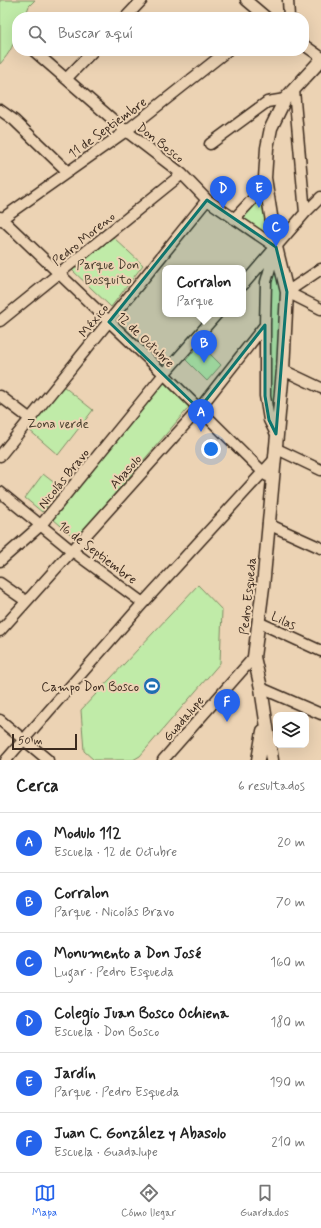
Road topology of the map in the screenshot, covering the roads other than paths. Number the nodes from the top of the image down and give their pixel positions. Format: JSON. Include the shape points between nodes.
{"nodes":[{"id":1,"x":142,"y":0,"type":"edge"},
{"id":2,"x":246,"y":0,"type":"edge"},
{"id":3,"x":288,"y":0,"type":"edge"},
{"id":4,"x":131,"y":12,"type":"edge"},
{"id":5,"x":260,"y":12,"type":"edge"},
{"id":6,"x":289,"y":12,"type":"edge"},
{"id":7,"x":309,"y":49,"type":"edge"},
{"id":8,"x":40,"y":56,"type":"edge"},
{"id":9,"x":88,"y":56,"type":"edge"},
{"id":10,"x":221,"y":56,"type":"edge"},
{"id":11,"x":319,"y":58,"type":"edge"},
{"id":12,"x":66,"y":79,"type":"junction"},
{"id":13,"x":294,"y":90,"type":"junction"},
{"id":14,"x":285,"y":98,"type":"junction"},
{"id":15,"x":0,"y":110,"type":"edge"},
{"id":16,"x":126,"y":131,"type":"junction"},
{"id":17,"x":210,"y":144,"type":"dead end"},
{"id":18,"x":68,"y":172,"type":"junction"},
{"id":19,"x":182,"y":174,"type":"junction"},
{"id":20,"x":266,"y":185,"type":"junction"},
{"id":21,"x":321,"y":197,"type":"edge"},
{"id":22,"x":207,"y":200,"type":"junction"},
{"id":23,"x":305,"y":213,"type":"junction"},
{"id":24,"x":1,"y":219,"type":"edge"},
{"id":25,"x":234,"y":219,"type":"junction"},
{"id":26,"x":276,"y":247,"type":"junction"},
{"id":27,"x":321,"y":269,"type":"edge"},
{"id":28,"x":60,"y":274,"type":"junction"},
{"id":29,"x":246,"y":282,"type":"edge"},
{"id":30,"x":287,"y":292,"type":"junction"},
{"id":31,"x":321,"y":309,"type":"edge"},
{"id":32,"x":214,"y":317,"type":"edge"},
{"id":33,"x":0,"y":321,"type":"edge"},
{"id":34,"x":109,"y":322,"type":"junction"},
{"id":35,"x":265,"y":325,"type":"junction"},
{"id":36,"x":283,"y":370,"type":"junction"},
{"id":37,"x":164,"y":374,"type":"junction"},
{"id":38,"x":321,"y":388,"type":"edge"},
{"id":39,"x":0,"y":396,"type":"edge"},
{"id":40,"x":199,"y":409,"type":"junction"},
{"id":41,"x":29,"y":418,"type":"junction"},
{"id":42,"x":276,"y":434,"type":"junction"},
{"id":43,"x":274,"y":454,"type":"junction"},
{"id":44,"x":0,"y":456,"type":"edge"},
{"id":45,"x":321,"y":470,"type":"edge"},
{"id":46,"x":263,"y":472,"type":"junction"},
{"id":47,"x":272,"y":482,"type":"junction"},
{"id":48,"x":0,"y":492,"type":"edge"},
{"id":49,"x":268,"y":524,"type":"junction"},
{"id":50,"x":41,"y":526,"type":"junction"},
{"id":51,"x":321,"y":548,"type":"edge"},
{"id":52,"x":71,"y":550,"type":"junction"},
{"id":53,"x":0,"y":561,"type":"edge"},
{"id":54,"x":0,"y":583,"type":"edge"},
{"id":55,"x":26,"y":601,"type":"junction"},
{"id":56,"x":143,"y":603,"type":"junction"},
{"id":57,"x":258,"y":622,"type":"junction"},
{"id":58,"x":0,"y":631,"type":"edge"},
{"id":59,"x":321,"y":651,"type":"edge"},
{"id":60,"x":254,"y":658,"type":"junction"},
{"id":61,"x":261,"y":688,"type":"junction"},
{"id":62,"x":321,"y":714,"type":"edge"},
{"id":63,"x":0,"y":720,"type":"edge"},
{"id":64,"x":265,"y":722,"type":"junction"},
{"id":65,"x":23,"y":739,"type":"junction"},
{"id":66,"x":6,"y":760,"type":"edge"},
{"id":67,"x":48,"y":760,"type":"edge"},
{"id":68,"x":163,"y":760,"type":"edge"},
{"id":69,"x":258,"y":760,"type":"edge"},
{"id":70,"x":272,"y":760,"type":"edge"}],
"edges":[{"from":1,"to":4,"type":"street"},
{"from":2,"to":5,"type":"street"},
{"from":3,"to":6,"type":"street"},
{"from":7,"to":11,"type":"street"},
{"from":8,"to":12,"type":"street","name":"Don Bosco"},
{"from":9,"to":12,"type":"street"},
{"from":10,"to":16,"type":"street","name":"11 de Septiembre"},
{"from":11,"to":13,"type":"street","name":"Pedro Esqueda"},
{"from":12,"to":16,"type":"street","name":"Don Bosco"},
{"from":13,"to":14,"type":"street","name":"Pedro Esqueda"},
{"from":13,"to":23,"type":"street"},
{"from":14,"to":17,"type":"street","via":[[267,102]]},
{"from":14,"to":20,"type":"street","name":"Pedro Esqueda","via":[[271,128],[266,148]]},
{"from":15,"to":18,"type":"street","via":[[14,120]]},
{"from":16,"to":18,"type":"street","name":"11 de Septiembre"},
{"from":16,"to":19,"type":"street","name":"Don Bosco"},
{"from":18,"to":24,"type":"street","name":"11 de Septiembre"},
{"from":19,"to":22,"type":"street","name":"Don Bosco"},
{"from":19,"to":28,"type":"street","name":"Pedro Moreno"},
{"from":20,"to":25,"type":"street"},
{"from":20,"to":26,"type":"street","name":"Pedro Esqueda"},
{"from":21,"to":23,"type":"street"},
{"from":22,"to":25,"type":"street","name":"Don Bosco"},
{"from":22,"to":34,"type":"street","name":"México"},
{"from":23,"to":26,"type":"street"},
{"from":24,"to":28,"type":"street","name":"12 de Octubre"},
{"from":25,"to":26,"type":"street","name":"Don Bosco"},
{"from":26,"to":29,"type":"street"},
{"from":26,"to":30,"type":"street","name":"Pedro Esqueda"},
{"from":26,"to":35,"type":"street","name":"Pedro Esqueda","via":[[266,282]]},
{"from":27,"to":30,"type":"street"},
{"from":28,"to":33,"type":"street","name":"Pedro Moreno"},
{"from":28,"to":34,"type":"street","name":"12 de Octubre"},
{"from":30,"to":31,"type":"street"},
{"from":30,"to":36,"type":"street","name":"Pedro Esqueda"},
{"from":32,"to":37,"type":"street","name":"Nicolás Bravo"},
{"from":34,"to":37,"type":"street","name":"12 de Octubre"},
{"from":34,"to":41,"type":"street","name":"México"},
{"from":35,"to":40,"type":"street","name":"Abasolo"},
{"from":35,"to":42,"type":"street","name":"Pedro Esqueda","via":[[265,396],[269,420]]},
{"from":36,"to":38,"type":"street"},
{"from":36,"to":42,"type":"street","name":"Pedro Esqueda"},
{"from":37,"to":40,"type":"street","name":"12 de Octubre"},
{"from":37,"to":50,"type":"street","name":"Nicolás Bravo"},
{"from":39,"to":41,"type":"street"},
{"from":40,"to":46,"type":"street","name":"12 de Octubre"},
{"from":40,"to":52,"type":"street","name":"Abasolo"},
{"from":41,"to":44,"type":"street","name":"México"},
{"from":42,"to":43,"type":"street","name":"Pedro Esqueda"},
{"from":43,"to":45,"type":"street"},
{"from":43,"to":46,"type":"street"},
{"from":43,"to":47,"type":"street","name":"Pedro Esqueda"},
{"from":46,"to":47,"type":"street","name":"12 de Octubre"},
{"from":46,"to":56,"type":"street"},
{"from":47,"to":49,"type":"street","name":"Pedro Esqueda"},
{"from":48,"to":50,"type":"street","name":"16 de Septiembre"},
{"from":49,"to":51,"type":"street"},
{"from":49,"to":57,"type":"street","name":"Pedro Esqueda"},
{"from":50,"to":52,"type":"street","name":"16 de Septiembre"},
{"from":50,"to":53,"type":"street","name":"Nicolás Bravo"},
{"from":52,"to":55,"type":"street","name":"Abasolo"},
{"from":52,"to":56,"type":"street","name":"16 de Septiembre"},
{"from":54,"to":55,"type":"street"},
{"from":55,"to":58,"type":"street","name":"Abasolo"},
{"from":56,"to":65,"type":"street"},
{"from":57,"to":59,"type":"street","name":"Lilas"},
{"from":57,"to":60,"type":"street","name":"Pedro Esqueda"},
{"from":60,"to":61,"type":"street","name":"Pedro Esqueda"},
{"from":60,"to":68,"type":"street","name":"Guadalupe"},
{"from":61,"to":62,"type":"street"},
{"from":61,"to":64,"type":"street","name":"Pedro Esqueda"},
{"from":63,"to":65,"type":"street"},
{"from":64,"to":69,"type":"street"},
{"from":64,"to":70,"type":"street","name":"Pedro Esqueda"},
{"from":65,"to":66,"type":"street"},
{"from":65,"to":67,"type":"street"}]}
